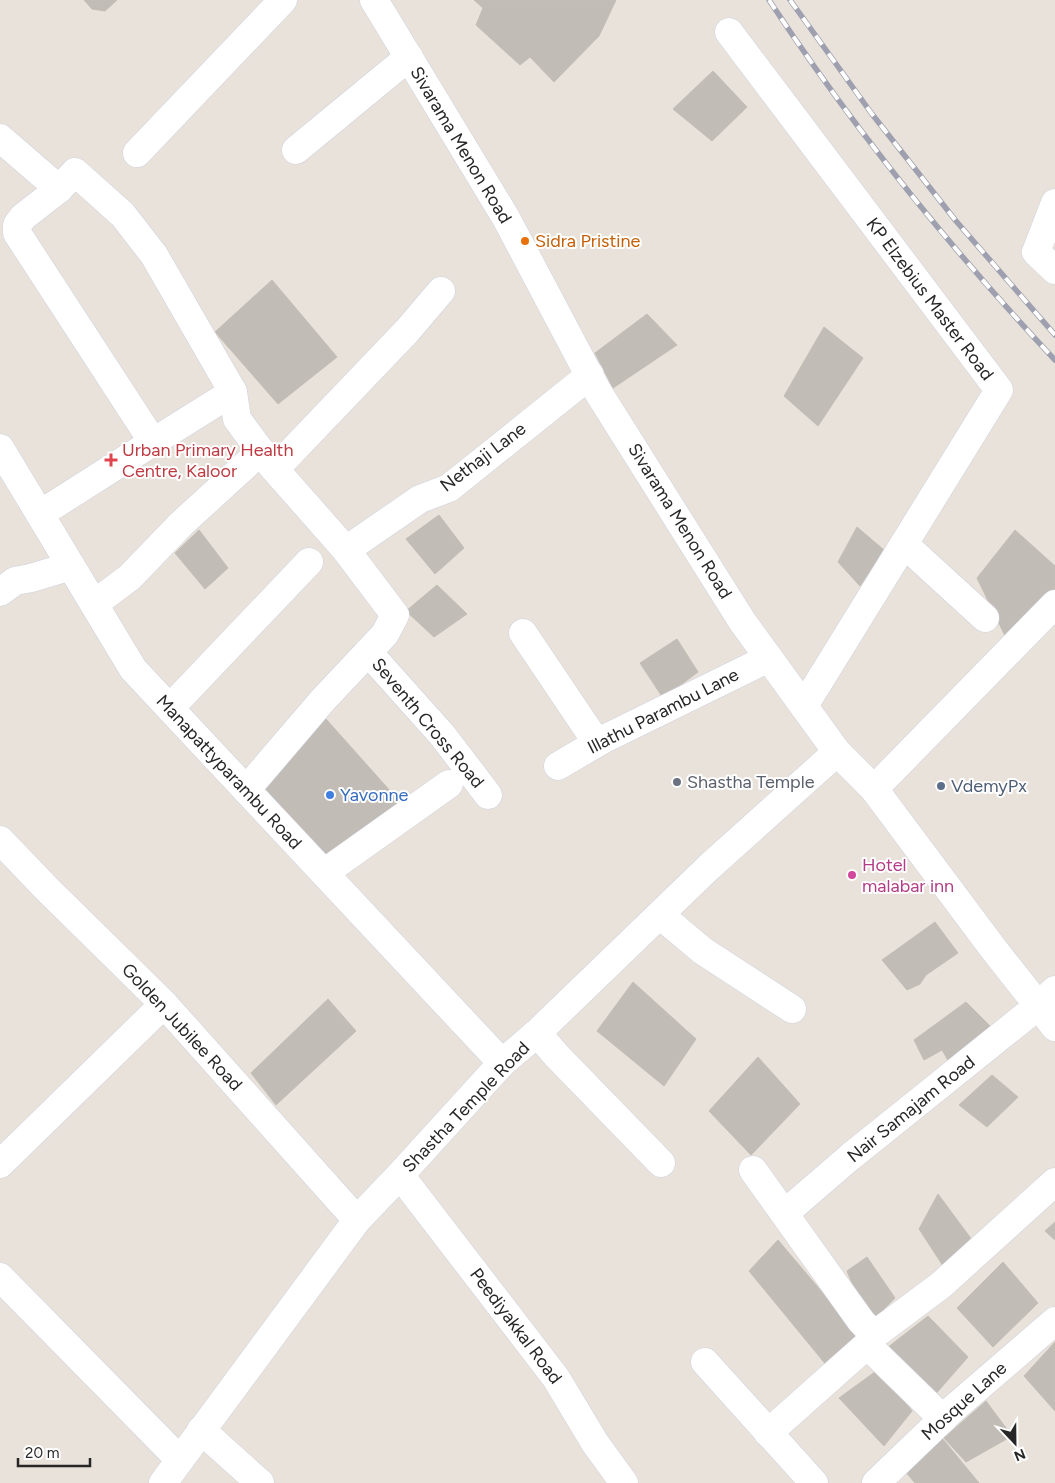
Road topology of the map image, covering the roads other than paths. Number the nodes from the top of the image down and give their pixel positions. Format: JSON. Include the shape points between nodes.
{"nodes":[{"id":1,"x":283,"y":0,"type":"edge"},
{"id":2,"x":374,"y":0,"type":"edge"},
{"id":3,"x":729,"y":32,"type":"dead end"},
{"id":4,"x":409,"y":57,"type":"junction"},
{"id":5,"x":0,"y":138,"type":"edge"},
{"id":6,"x":296,"y":150,"type":"dead end"},
{"id":7,"x":137,"y":153,"type":"dead end"},
{"id":8,"x":59,"y":189,"type":"junction"},
{"id":9,"x":1055,"y":203,"type":"edge"},
{"id":10,"x":9,"y":239,"type":"edge"},
{"id":11,"x":1055,"y":270,"type":"edge"},
{"id":12,"x":441,"y":291,"type":"dead end"},
{"id":13,"x":590,"y":375,"type":"junction"},
{"id":14,"x":233,"y":392,"type":"junction"},
{"id":15,"x":153,"y":442,"type":"junction"},
{"id":16,"x":0,"y":448,"type":"edge"},
{"id":17,"x":268,"y":460,"type":"junction"},
{"id":18,"x":40,"y":514,"type":"junction"},
{"id":19,"x":904,"y":544,"type":"junction"},
{"id":20,"x":346,"y":550,"type":"junction"},
{"id":21,"x":309,"y":562,"type":"dead end"},
{"id":22,"x":72,"y":566,"type":"junction"},
{"id":23,"x":0,"y":592,"type":"edge"},
{"id":24,"x":94,"y":604,"type":"junction"},
{"id":25,"x":1055,"y":604,"type":"edge"},
{"id":26,"x":985,"y":618,"type":"dead end"},
{"id":27,"x":522,"y":633,"type":"dead end"},
{"id":28,"x":368,"y":652,"type":"junction"},
{"id":29,"x":769,"y":658,"type":"junction"},
{"id":30,"x":804,"y":706,"type":"junction"},
{"id":31,"x":170,"y":708,"type":"junction"},
{"id":32,"x":597,"y":742,"type":"junction"},
{"id":33,"x":837,"y":752,"type":"junction"},
{"id":34,"x":558,"y":766,"type":"dead end"},
{"id":35,"x":449,"y":784,"type":"dead end"},
{"id":36,"x":874,"y":789,"type":"junction"},
{"id":37,"x":246,"y":790,"type":"junction"},
{"id":38,"x":488,"y":795,"type":"dead end"},
{"id":39,"x":0,"y":840,"type":"edge"},
{"id":40,"x":324,"y":873,"type":"junction"},
{"id":41,"x":660,"y":915,"type":"junction"},
{"id":42,"x":164,"y":1004,"type":"junction"},
{"id":43,"x":1049,"y":1008,"type":"edge"},
{"id":44,"x":792,"y":1010,"type":"dead end"},
{"id":45,"x":537,"y":1033,"type":"junction"},
{"id":46,"x":502,"y":1063,"type":"junction"},
{"id":47,"x":661,"y":1163,"type":"dead end"},
{"id":48,"x":0,"y":1164,"type":"edge"},
{"id":49,"x":752,"y":1170,"type":"dead end"},
{"id":50,"x":400,"y":1175,"type":"junction"},
{"id":51,"x":1055,"y":1182,"type":"edge"},
{"id":52,"x":785,"y":1213,"type":"junction"},
{"id":53,"x":357,"y":1220,"type":"junction"},
{"id":54,"x":0,"y":1278,"type":"edge"},
{"id":55,"x":1055,"y":1321,"type":"edge"},
{"id":56,"x":705,"y":1362,"type":"dead end"},
{"id":57,"x":943,"y":1419,"type":"junction"},
{"id":58,"x":201,"y":1430,"type":"junction"},
{"id":59,"x":768,"y":1433,"type":"junction"},
{"id":60,"x":180,"y":1460,"type":"junction"},
{"id":61,"x":890,"y":1478,"type":"edge"},
{"id":62,"x":612,"y":1479,"type":"edge"},
{"id":63,"x":163,"y":1483,"type":"edge"},
{"id":64,"x":260,"y":1483,"type":"edge"},
{"id":65,"x":814,"y":1483,"type":"edge"}],
"edges":[{"from":1,"to":7,"type":"street"},
{"from":2,"to":4,"type":"street","name":"Sivarama Menon Road"},
{"from":3,"to":19,"type":"street","name":"KP Elzebius Master Road","via":[[999,390]]},
{"from":4,"to":6,"type":"street"},
{"from":4,"to":13,"type":"street","name":"Sivarama Menon Road","via":[[506,218]]},
{"from":5,"to":8,"type":"street"},
{"from":8,"to":10,"type":"street","via":[[23,217]]},
{"from":8,"to":14,"type":"street","via":[[75,172],[123,215],[154,255]]},
{"from":9,"to":11,"type":"street","via":[[1036,252]]},
{"from":10,"to":15,"type":"street"},
{"from":12,"to":17,"type":"street","via":[[407,331]]},
{"from":13,"to":20,"type":"street","name":"Nethaji Lane","via":[[449,488],[420,499]]},
{"from":13,"to":29,"type":"street","name":"Sivarama Menon Road"},
{"from":14,"to":15,"type":"street"},
{"from":14,"to":17,"type":"street","via":[[237,419]]},
{"from":15,"to":18,"type":"street"},
{"from":16,"to":18,"type":"street","name":"Manapattyparambu Road"},
{"from":17,"to":20,"type":"street"},
{"from":17,"to":24,"type":"street","via":[[181,524],[130,577]]},
{"from":18,"to":22,"type":"street","name":"Manapattyparambu Road"},
{"from":19,"to":26,"type":"street"},
{"from":19,"to":30,"type":"street","name":"KP Elzebius Master Road"},
{"from":20,"to":28,"type":"street","via":[[395,615],[385,634]]},
{"from":21,"to":31,"type":"street"},
{"from":22,"to":23,"type":"street","via":[[15,581]]},
{"from":22,"to":24,"type":"street","name":"Manapattyparambu Road"},
{"from":24,"to":31,"type":"street","name":"Manapattyparambu Road","via":[[133,669]]},
{"from":25,"to":36,"type":"street"},
{"from":27,"to":32,"type":"street"},
{"from":28,"to":37,"type":"street"},
{"from":28,"to":38,"type":"street","name":"Seventh Cross Road","via":[[443,736]]},
{"from":29,"to":30,"type":"street","name":"Sivarama Menon Road"},
{"from":29,"to":32,"type":"street","name":"Illathu Parambu Lane"},
{"from":30,"to":33,"type":"street","name":"Sivarama Menon Road"},
{"from":31,"to":37,"type":"street","name":"Manapattyparambu Road"},
{"from":32,"to":34,"type":"street","name":"Illathu Parambu Lane"},
{"from":33,"to":36,"type":"street","name":"Sivarama Menon Road"},
{"from":33,"to":41,"type":"street","name":"Shastha Temple Road"},
{"from":35,"to":40,"type":"street"},
{"from":36,"to":43,"type":"street","name":"Sivarama Menon Road"},
{"from":37,"to":40,"type":"street","name":"Manapattyparambu Road"},
{"from":39,"to":42,"type":"street","name":"Golden Jubilee Road"},
{"from":40,"to":46,"type":"street","name":"Manapattyparambu Road"},
{"from":41,"to":44,"type":"street","via":[[703,951]]},
{"from":41,"to":45,"type":"street","name":"Shastha Temple Road"},
{"from":42,"to":48,"type":"street"},
{"from":42,"to":53,"type":"street","name":"Golden Jubilee Road"},
{"from":43,"to":52,"type":"street","name":"Nair Samajam Road","via":[[850,1157]]},
{"from":45,"to":46,"type":"street","name":"Shastha Temple Road"},
{"from":45,"to":47,"type":"street"},
{"from":46,"to":50,"type":"street","name":"Shastha Temple Road"},
{"from":49,"to":52,"type":"street"},
{"from":50,"to":53,"type":"street","name":"Shastha Temple Road"},
{"from":50,"to":62,"type":"street","name":"Peediyakkal Road","via":[[556,1378],[595,1443]]},
{"from":51,"to":52,"type":"street","via":[[941,1285],[874,1335]]},
{"from":53,"to":58,"type":"street","name":"Shastha Temple Road"},
{"from":54,"to":60,"type":"street"},
{"from":55,"to":57,"type":"street","name":"Mosque Lane"},
{"from":56,"to":59,"type":"street"},
{"from":57,"to":59,"type":"street","via":[[867,1345]]},
{"from":57,"to":61,"type":"street","name":"Mosque Lane"},
{"from":58,"to":60,"type":"street","name":"Shastha Temple Road"},
{"from":58,"to":64,"type":"street"},
{"from":59,"to":65,"type":"street"},
{"from":60,"to":63,"type":"street","name":"Shastha Temple Road"}]}
